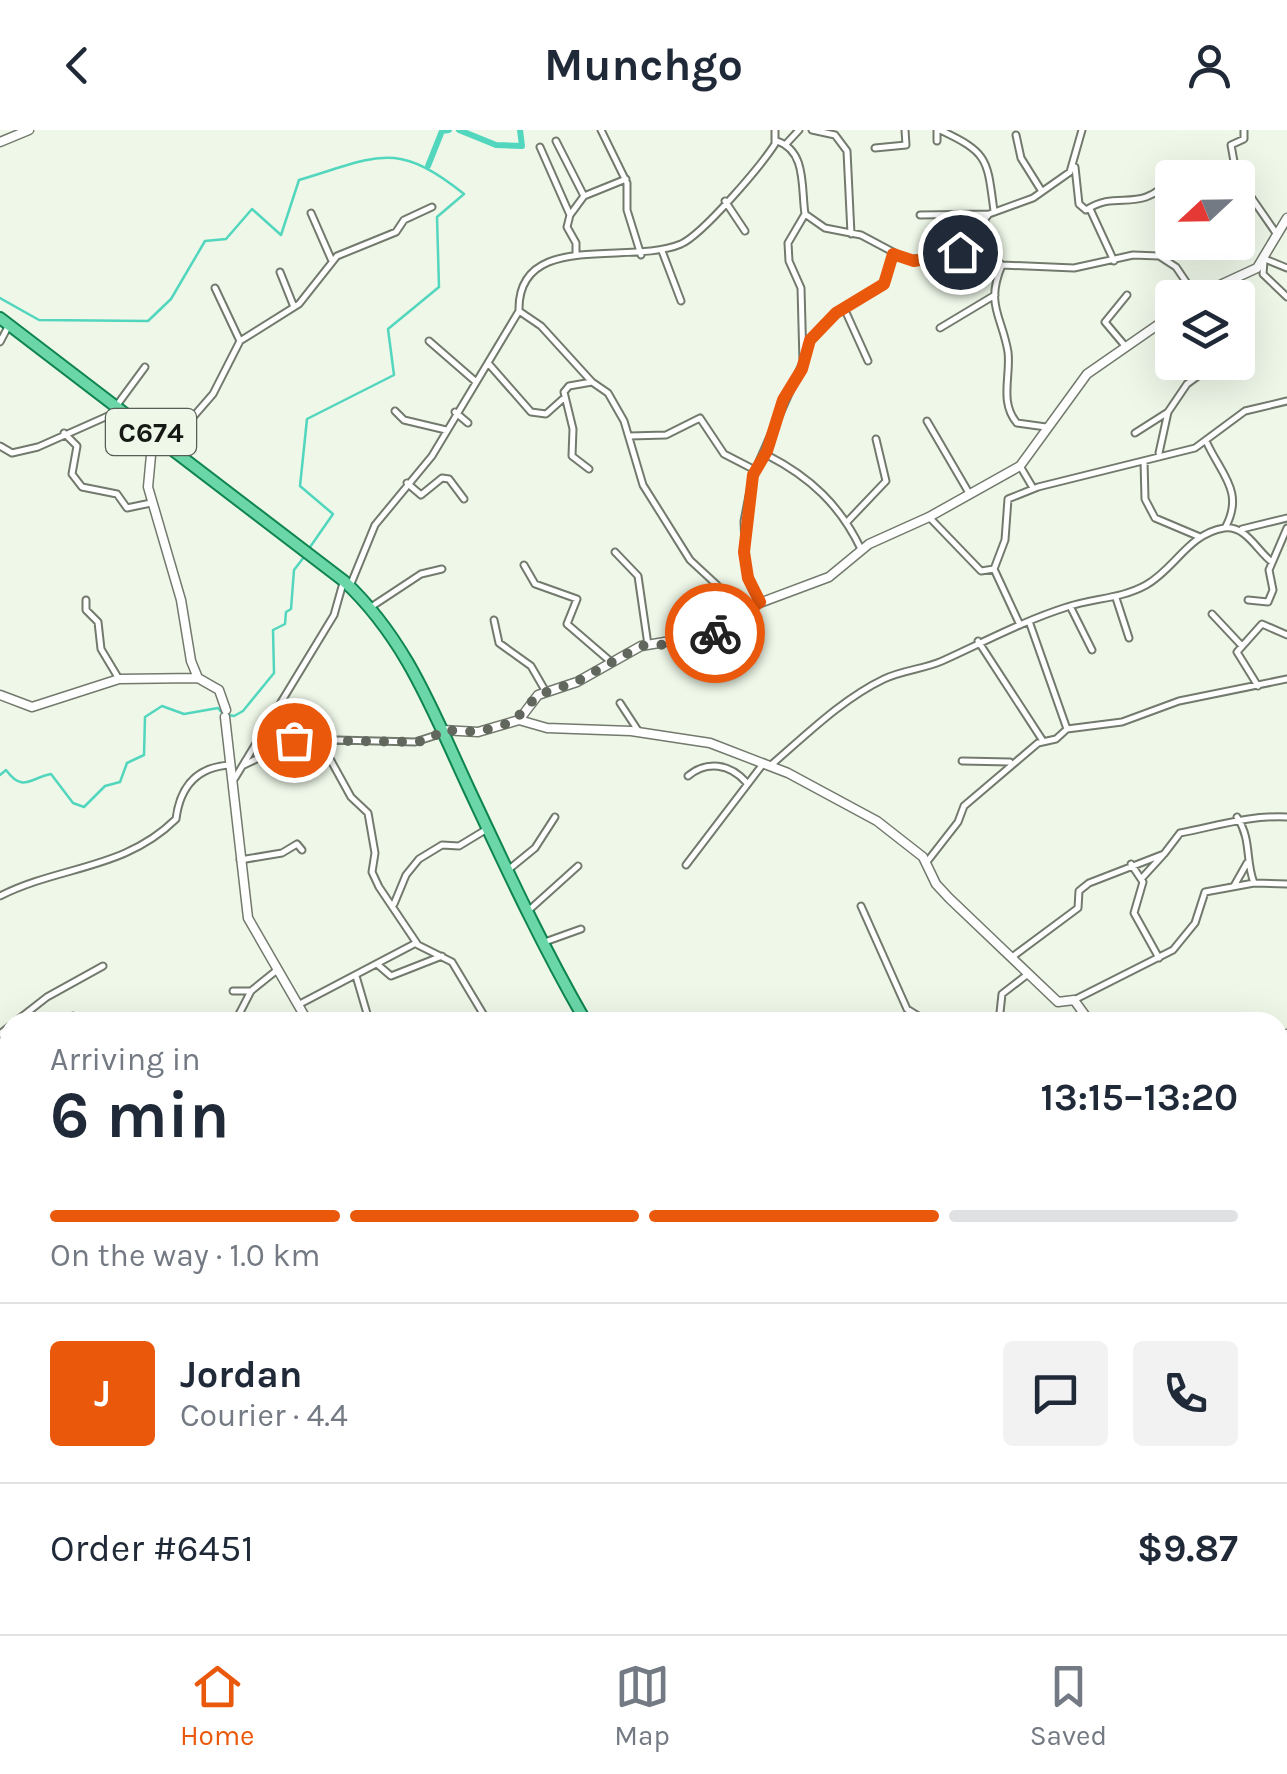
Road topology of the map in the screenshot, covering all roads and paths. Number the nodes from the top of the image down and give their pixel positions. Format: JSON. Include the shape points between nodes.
{"nodes":[{"id":1,"x":29,"y":130,"type":"edge"},
{"id":2,"x":600,"y":130,"type":"edge"},
{"id":3,"x":775,"y":130,"type":"edge"},
{"id":4,"x":799,"y":130,"type":"edge"},
{"id":5,"x":812,"y":130,"type":"edge"},
{"id":6,"x":905,"y":130,"type":"edge"},
{"id":7,"x":939,"y":130,"type":"edge"},
{"id":8,"x":1082,"y":130,"type":"edge"},
{"id":9,"x":1244,"y":130,"type":"edge"},
{"id":10,"x":1016,"y":135,"type":"dead end"},
{"id":11,"x":556,"y":140,"type":"dead end"},
{"id":12,"x":777,"y":140,"type":"junction"},
{"id":13,"x":0,"y":142,"type":"edge"},
{"id":14,"x":937,"y":142,"type":"dead end"},
{"id":15,"x":786,"y":144,"type":"junction"},
{"id":16,"x":540,"y":147,"type":"dead end"},
{"id":17,"x":875,"y":148,"type":"dead end"},
{"id":18,"x":1234,"y":160,"type":"edge"},
{"id":19,"x":1075,"y":167,"type":"junction"},
{"id":20,"x":626,"y":179,"type":"junction"},
{"id":21,"x":1041,"y":190,"type":"junction"},
{"id":22,"x":1155,"y":195,"type":"edge"},
{"id":23,"x":584,"y":196,"type":"junction"},
{"id":24,"x":725,"y":201,"type":"junction"},
{"id":25,"x":1255,"y":203,"type":"edge"},
{"id":26,"x":432,"y":206,"type":"dead end"},
{"id":27,"x":1089,"y":208,"type":"junction"},
{"id":28,"x":991,"y":212,"type":"junction"},
{"id":29,"x":311,"y":213,"type":"dead end"},
{"id":30,"x":804,"y":214,"type":"junction"},
{"id":31,"x":920,"y":214,"type":"dead end"},
{"id":32,"x":570,"y":216,"type":"junction"},
{"id":33,"x":1287,"y":218,"type":"edge"},
{"id":34,"x":745,"y":230,"type":"dead end"},
{"id":35,"x":851,"y":234,"type":"junction"},
{"id":36,"x":1278,"y":236,"type":"junction"},
{"id":37,"x":662,"y":250,"type":"junction"},
{"id":38,"x":641,"y":254,"type":"junction"},
{"id":39,"x":893,"y":254,"type":"junction"},
{"id":40,"x":576,"y":255,"type":"junction"},
{"id":41,"x":991,"y":255,"type":"junction"},
{"id":42,"x":1155,"y":257,"type":"edge"},
{"id":43,"x":1168,"y":260,"type":"edge"},
{"id":44,"x":1264,"y":260,"type":"junction"},
{"id":45,"x":332,"y":261,"type":"junction"},
{"id":46,"x":1114,"y":261,"type":"junction"},
{"id":47,"x":1002,"y":265,"type":"junction"},
{"id":48,"x":1287,"y":268,"type":"edge"},
{"id":49,"x":280,"y":272,"type":"dead end"},
{"id":50,"x":1182,"y":280,"type":"edge"},
{"id":51,"x":1234,"y":280,"type":"edge"},
{"id":52,"x":215,"y":288,"type":"dead end"},
{"id":53,"x":995,"y":295,"type":"junction"},
{"id":54,"x":1127,"y":296,"type":"dead end"},
{"id":55,"x":1287,"y":297,"type":"edge"},
{"id":56,"x":681,"y":301,"type":"dead end"},
{"id":57,"x":294,"y":307,"type":"junction"},
{"id":58,"x":844,"y":308,"type":"junction"},
{"id":59,"x":518,"y":312,"type":"junction"},
{"id":60,"x":4,"y":322,"type":"edge"},
{"id":61,"x":1155,"y":326,"type":"edge"},
{"id":62,"x":940,"y":328,"type":"dead end"},
{"id":63,"x":240,"y":341,"type":"junction"},
{"id":64,"x":429,"y":341,"type":"dead end"},
{"id":65,"x":0,"y":342,"type":"edge"},
{"id":66,"x":1126,"y":346,"type":"junction"},
{"id":67,"x":804,"y":349,"type":"junction"},
{"id":68,"x":868,"y":361,"type":"dead end"},
{"id":69,"x":488,"y":362,"type":"junction"},
{"id":70,"x":145,"y":368,"type":"dead end"},
{"id":71,"x":1193,"y":380,"type":"edge"},
{"id":72,"x":475,"y":381,"type":"junction"},
{"id":73,"x":592,"y":382,"type":"junction"},
{"id":74,"x":565,"y":398,"type":"junction"},
{"id":75,"x":1287,"y":401,"type":"edge"},
{"id":76,"x":119,"y":407,"type":"junction"},
{"id":77,"x":394,"y":411,"type":"dead end"},
{"id":78,"x":455,"y":412,"type":"junction"},
{"id":79,"x":1168,"y":412,"type":"junction"},
{"id":80,"x":927,"y":421,"type":"dead end"},
{"id":81,"x":468,"y":423,"type":"dead end"},
{"id":82,"x":1046,"y":428,"type":"junction"},
{"id":83,"x":446,"y":430,"type":"junction"},
{"id":84,"x":64,"y":433,"type":"junction"},
{"id":85,"x":1135,"y":433,"type":"dead end"},
{"id":86,"x":153,"y":434,"type":"junction"},
{"id":87,"x":630,"y":436,"type":"junction"},
{"id":88,"x":876,"y":439,"type":"dead end"},
{"id":89,"x":1206,"y":443,"type":"junction"},
{"id":90,"x":0,"y":446,"type":"edge"},
{"id":91,"x":179,"y":454,"type":"junction"},
{"id":92,"x":766,"y":454,"type":"junction"},
{"id":93,"x":1158,"y":455,"type":"junction"},
{"id":94,"x":1144,"y":461,"type":"junction"},
{"id":95,"x":1020,"y":466,"type":"junction"},
{"id":96,"x":588,"y":469,"type":"dead end"},
{"id":97,"x":755,"y":470,"type":"junction"},
{"id":98,"x":407,"y":482,"type":"junction"},
{"id":99,"x":1032,"y":488,"type":"junction"},
{"id":100,"x":969,"y":493,"type":"junction"},
{"id":101,"x":464,"y":499,"type":"dead end"},
{"id":102,"x":151,"y":504,"type":"junction"},
{"id":103,"x":929,"y":517,"type":"junction"},
{"id":104,"x":1287,"y":518,"type":"edge"},
{"id":105,"x":847,"y":522,"type":"junction"},
{"id":106,"x":1225,"y":528,"type":"junction"},
{"id":107,"x":1287,"y":528,"type":"edge"},
{"id":108,"x":1239,"y":530,"type":"junction"},
{"id":109,"x":1200,"y":538,"type":"junction"},
{"id":110,"x":862,"y":549,"type":"junction"},
{"id":111,"x":615,"y":552,"type":"dead end"},
{"id":112,"x":1272,"y":562,"type":"junction"},
{"id":113,"x":524,"y":565,"type":"dead end"},
{"id":114,"x":442,"y":569,"type":"dead end"},
{"id":115,"x":994,"y":569,"type":"junction"},
{"id":116,"x":346,"y":584,"type":"junction"},
{"id":117,"x":1116,"y":598,"type":"junction"},
{"id":118,"x":86,"y":600,"type":"dead end"},
{"id":119,"x":1248,"y":600,"type":"dead end"},
{"id":120,"x":760,"y":602,"type":"junction"},
{"id":121,"x":1070,"y":606,"type":"junction"},
{"id":122,"x":371,"y":608,"type":"junction"},
{"id":123,"x":1212,"y":614,"type":"dead end"},
{"id":124,"x":736,"y":615,"type":"junction"},
{"id":125,"x":494,"y":620,"type":"dead end"},
{"id":126,"x":1030,"y":624,"type":"junction"},
{"id":127,"x":1020,"y":625,"type":"junction"},
{"id":128,"x":1287,"y":635,"type":"edge"},
{"id":129,"x":1129,"y":638,"type":"dead end"},
{"id":130,"x":978,"y":642,"type":"junction"},
{"id":131,"x":648,"y":645,"type":"junction"},
{"id":132,"x":1242,"y":646,"type":"junction"},
{"id":133,"x":1092,"y":650,"type":"dead end"},
{"id":134,"x":610,"y":661,"type":"junction"},
{"id":135,"x":198,"y":678,"type":"junction"},
{"id":136,"x":120,"y":679,"type":"junction"},
{"id":137,"x":1287,"y":679,"type":"edge"},
{"id":138,"x":1258,"y":686,"type":"junction"},
{"id":139,"x":546,"y":692,"type":"junction"},
{"id":140,"x":0,"y":695,"type":"edge"},
{"id":141,"x":620,"y":704,"type":"dead end"},
{"id":142,"x":518,"y":720,"type":"junction"},
{"id":143,"x":1067,"y":729,"type":"junction"},
{"id":144,"x":442,"y":732,"type":"junction"},
{"id":145,"x":639,"y":732,"type":"junction"},
{"id":146,"x":319,"y":740,"type":"junction"},
{"id":147,"x":1043,"y":741,"type":"junction"},
{"id":148,"x":962,"y":761,"type":"dead end"},
{"id":149,"x":1010,"y":762,"type":"junction"},
{"id":150,"x":230,"y":765,"type":"junction"},
{"id":151,"x":766,"y":765,"type":"junction"},
{"id":152,"x":243,"y":766,"type":"junction"},
{"id":153,"x":688,"y":776,"type":"dead end"},
{"id":154,"x":235,"y":778,"type":"junction"},
{"id":155,"x":746,"y":782,"type":"junction"},
{"id":156,"x":1287,"y":816,"type":"edge"},
{"id":157,"x":555,"y":817,"type":"dead end"},
{"id":158,"x":1237,"y":818,"type":"junction"},
{"id":159,"x":487,"y":829,"type":"junction"},
{"id":160,"x":302,"y":850,"type":"dead end"},
{"id":161,"x":1164,"y":854,"type":"junction"},
{"id":162,"x":240,"y":860,"type":"junction"},
{"id":163,"x":926,"y":862,"type":"junction"},
{"id":164,"x":1247,"y":863,"type":"junction"},
{"id":165,"x":1131,"y":864,"type":"junction"},
{"id":166,"x":686,"y":865,"type":"dead end"},
{"id":167,"x":578,"y":866,"type":"dead end"},
{"id":168,"x":506,"y":871,"type":"junction"},
{"id":169,"x":1142,"y":878,"type":"junction"},
{"id":170,"x":1254,"y":884,"type":"junction"},
{"id":171,"x":1287,"y":884,"type":"edge"},
{"id":172,"x":1234,"y":886,"type":"junction"},
{"id":173,"x":0,"y":896,"type":"edge"},
{"id":174,"x":394,"y":904,"type":"junction"},
{"id":175,"x":861,"y":906,"type":"dead end"},
{"id":176,"x":526,"y":913,"type":"junction"},
{"id":177,"x":580,"y":929,"type":"dead end"},
{"id":178,"x":416,"y":944,"type":"junction"},
{"id":179,"x":542,"y":944,"type":"junction"},
{"id":180,"x":442,"y":956,"type":"junction"},
{"id":181,"x":1012,"y":957,"type":"junction"},
{"id":182,"x":1158,"y":958,"type":"junction"},
{"id":183,"x":376,"y":964,"type":"junction"},
{"id":184,"x":103,"y":966,"type":"dead end"},
{"id":185,"x":277,"y":970,"type":"junction"},
{"id":186,"x":1029,"y":974,"type":"junction"},
{"id":187,"x":356,"y":976,"type":"junction"},
{"id":188,"x":234,"y":991,"type":"dead end"},
{"id":189,"x":251,"y":991,"type":"junction"},
{"id":190,"x":1074,"y":1000,"type":"junction"},
{"id":191,"x":298,"y":1005,"type":"junction"},
{"id":192,"x":28,"y":1012,"type":"edge"},
{"id":193,"x":240,"y":1012,"type":"edge"},
{"id":194,"x":302,"y":1012,"type":"edge"},
{"id":195,"x":367,"y":1012,"type":"edge"},
{"id":196,"x":482,"y":1012,"type":"edge"},
{"id":197,"x":580,"y":1012,"type":"edge"},
{"id":198,"x":913,"y":1012,"type":"edge"},
{"id":199,"x":1000,"y":1012,"type":"edge"},
{"id":200,"x":1083,"y":1012,"type":"edge"}],
"edges":[{"from":1,"to":13,"type":"street"},
{"from":2,"to":20,"type":"street"},
{"from":3,"to":12,"type":"street"},
{"from":4,"to":15,"type":"street"},
{"from":5,"to":35,"type":"street","via":[[836,135],[847,151]]},
{"from":6,"to":17,"type":"street","via":[[906,145]]},
{"from":7,"to":14,"type":"street"},
{"from":7,"to":28,"type":"street","via":[[985,157]]},
{"from":8,"to":19,"type":"street"},
{"from":9,"to":18,"type":"street","via":[[1244,139],[1231,146]]},
{"from":10,"to":21,"type":"street","via":[[1020,158]]},
{"from":11,"to":23,"type":"street"},
{"from":12,"to":15,"type":"street"},
{"from":12,"to":24,"type":"street"},
{"from":15,"to":30,"type":"street","via":[[799,164]]},
{"from":16,"to":32,"type":"street"},
{"from":19,"to":21,"type":"street"},
{"from":19,"to":27,"type":"street","via":[[1080,208]]},
{"from":20,"to":23,"type":"street"},
{"from":20,"to":38,"type":"street"},
{"from":21,"to":28,"type":"street"},
{"from":22,"to":27,"type":"street"},
{"from":23,"to":32,"type":"street"},
{"from":24,"to":34,"type":"street"},
{"from":24,"to":37,"type":"street","via":[[692,237]]},
{"from":25,"to":36,"type":"street"},
{"from":26,"to":45,"type":"street","via":[[393,234]]},
{"from":27,"to":46,"type":"street"},
{"from":28,"to":31,"type":"street"},
{"from":28,"to":41,"type":"street","via":[[985,219]]},
{"from":29,"to":45,"type":"street"},
{"from":30,"to":35,"type":"street"},
{"from":30,"to":67,"type":"street","via":[[790,234],[788,254],[801,288]]},
{"from":32,"to":40,"type":"street"},
{"from":33,"to":36,"type":"street"},
{"from":35,"to":39,"type":"street"},
{"from":36,"to":44,"type":"street"},
{"from":37,"to":38,"type":"street"},
{"from":37,"to":56,"type":"street"},
{"from":38,"to":40,"type":"street"},
{"from":39,"to":41,"type":"street","via":[[914,261],[968,250]]},
{"from":39,"to":58,"type":"street","via":[[884,284]]},
{"from":40,"to":59,"type":"street","via":[[530,271],[520,284]]},
{"from":41,"to":47,"type":"street"},
{"from":42,"to":46,"type":"street"},
{"from":43,"to":50,"type":"street"},
{"from":44,"to":48,"type":"street"},
{"from":44,"to":51,"type":"street"},
{"from":44,"to":55,"type":"street","via":[[1263,274]]},
{"from":45,"to":57,"type":"street"},
{"from":46,"to":47,"type":"street","via":[[1074,268]]},
{"from":47,"to":53,"type":"street"},
{"from":49,"to":57,"type":"street"},
{"from":52,"to":63,"type":"street"},
{"from":53,"to":62,"type":"street"},
{"from":53,"to":82,"type":"street","via":[[1012,417]]},
{"from":54,"to":66,"type":"street","via":[[1105,322]]},
{"from":57,"to":63,"type":"street"},
{"from":58,"to":67,"type":"street"},
{"from":58,"to":68,"type":"street"},
{"from":59,"to":69,"type":"street"},
{"from":59,"to":73,"type":"street","via":[[546,331]]},
{"from":60,"to":65,"type":"street"},
{"from":60,"to":76,"type":"main road","number":"C674"},
{"from":61,"to":66,"type":"street"},
{"from":63,"to":91,"type":"street"},
{"from":64,"to":72,"type":"street"},
{"from":66,"to":82,"type":"street","via":[[1081,381]]},
{"from":67,"to":92,"type":"street"},
{"from":69,"to":72,"type":"street"},
{"from":69,"to":74,"type":"street","via":[[531,412],[546,414]]},
{"from":70,"to":76,"type":"street"},
{"from":71,"to":79,"type":"street"},
{"from":72,"to":78,"type":"street"},
{"from":73,"to":74,"type":"street","via":[[569,386]]},
{"from":73,"to":87,"type":"street","via":[[608,393]]},
{"from":74,"to":96,"type":"street","via":[[572,456]]},
{"from":75,"to":89,"type":"street","via":[[1245,411]]},
{"from":76,"to":84,"type":"street"},
{"from":76,"to":86,"type":"main road","number":"C674"},
{"from":77,"to":83,"type":"street","via":[[404,420]]},
{"from":78,"to":81,"type":"street"},
{"from":78,"to":83,"type":"street"},
{"from":79,"to":85,"type":"street"},
{"from":79,"to":93,"type":"street"},
{"from":80,"to":100,"type":"street"},
{"from":82,"to":95,"type":"street"},
{"from":83,"to":98,"type":"street"},
{"from":84,"to":90,"type":"street","via":[[15,453]]},
{"from":84,"to":102,"type":"street","via":[[78,446],[72,469],[82,487],[117,494],[127,508]]},
{"from":86,"to":91,"type":"main road","number":"C674"},
{"from":86,"to":102,"type":"street"},
{"from":87,"to":97,"type":"street","via":[[666,436],[700,418],[724,454]]},
{"from":87,"to":124,"type":"street","via":[[643,485],[690,560]]},
{"from":88,"to":105,"type":"street","via":[[886,481]]},
{"from":89,"to":93,"type":"street"},
{"from":89,"to":106,"type":"street","via":[[1233,486]]},
{"from":91,"to":116,"type":"main road","number":"C674"},
{"from":92,"to":97,"type":"street"},
{"from":92,"to":105,"type":"street","via":[[816,485]]},
{"from":93,"to":94,"type":"street"},
{"from":94,"to":99,"type":"street"},
{"from":94,"to":109,"type":"street","via":[[1145,499],[1155,518]]},
{"from":95,"to":99,"type":"street"},
{"from":95,"to":100,"type":"street"},
{"from":97,"to":120,"type":"street","via":[[743,541],[748,578]]},
{"from":98,"to":101,"type":"street","via":[[421,495],[450,479]]},
{"from":98,"to":116,"type":"street"},
{"from":99,"to":115,"type":"street","via":[[1005,502],[1005,540]]},
{"from":100,"to":103,"type":"street"},
{"from":102,"to":135,"type":"street"},
{"from":103,"to":110,"type":"street"},
{"from":103,"to":115,"type":"street","via":[[981,571]]},
{"from":104,"to":108,"type":"street"},
{"from":105,"to":110,"type":"street"},
{"from":106,"to":108,"type":"street"},
{"from":106,"to":109,"type":"street"},
{"from":107,"to":112,"type":"street"},
{"from":108,"to":112,"type":"street"},
{"from":109,"to":117,"type":"street","via":[[1150,582]]},
{"from":110,"to":120,"type":"street","via":[[829,577]]},
{"from":111,"to":131,"type":"street","via":[[638,576]]},
{"from":112,"to":119,"type":"street","via":[[1268,602]]},
{"from":113,"to":134,"type":"street","via":[[536,584],[577,599],[567,624]]},
{"from":114,"to":122,"type":"street","via":[[421,574]]},
{"from":115,"to":127,"type":"street"},
{"from":116,"to":122,"type":"main road","number":"C674"},
{"from":116,"to":152,"type":"street"},
{"from":117,"to":121,"type":"street"},
{"from":117,"to":129,"type":"street"},
{"from":118,"to":136,"type":"street","via":[[98,622],[101,649]]},
{"from":120,"to":124,"type":"street"},
{"from":121,"to":126,"type":"street"},
{"from":121,"to":133,"type":"street"},
{"from":122,"to":144,"type":"main road","number":"C674","via":[[418,673]]},
{"from":123,"to":132,"type":"street"},
{"from":124,"to":131,"type":"street","via":[[712,634]]},
{"from":125,"to":139,"type":"street","via":[[499,643],[531,666]]},
{"from":126,"to":127,"type":"street"},
{"from":126,"to":143,"type":"street"},
{"from":127,"to":130,"type":"street"},
{"from":128,"to":132,"type":"street","via":[[1262,624]]},
{"from":130,"to":147,"type":"street"},
{"from":130,"to":151,"type":"street","via":[[872,685]]},
{"from":131,"to":134,"type":"street"},
{"from":132,"to":138,"type":"street","via":[[1236,658]]},
{"from":134,"to":139,"type":"street"},
{"from":135,"to":136,"type":"street"},
{"from":135,"to":150,"type":"street","via":[[219,690]]},
{"from":136,"to":140,"type":"street","via":[[36,707]]},
{"from":137,"to":138,"type":"street"},
{"from":138,"to":143,"type":"street","via":[[1179,701],[1122,722]]},
{"from":139,"to":142,"type":"street"},
{"from":141,"to":145,"type":"street"},
{"from":142,"to":144,"type":"street","via":[[478,732]]},
{"from":142,"to":145,"type":"street","via":[[547,728]]},
{"from":143,"to":147,"type":"street"},
{"from":144,"to":146,"type":"street","via":[[415,742]]},
{"from":144,"to":159,"type":"main road","number":"C674"},
{"from":145,"to":151,"type":"street","via":[[710,744]]},
{"from":146,"to":152,"type":"street","via":[[294,740]]},
{"from":146,"to":174,"type":"street","via":[[351,796],[368,812],[376,853],[372,872]]},
{"from":147,"to":149,"type":"street"},
{"from":148,"to":149,"type":"street"},
{"from":149,"to":163,"type":"street","via":[[964,806]]},
{"from":150,"to":154,"type":"street"},
{"from":150,"to":173,"type":"street","via":[[205,768],[178,799],[176,819],[136,851],[56,872]]},
{"from":151,"to":155,"type":"street"},
{"from":151,"to":163,"type":"street","via":[[877,821]]},
{"from":152,"to":154,"type":"street"},
{"from":153,"to":155,"type":"street","via":[[702,766],[718,766]]},
{"from":154,"to":162,"type":"street"},
{"from":155,"to":166,"type":"street"},
{"from":156,"to":158,"type":"street"},
{"from":157,"to":168,"type":"street","via":[[535,848]]},
{"from":158,"to":161,"type":"street","via":[[1180,833]]},
{"from":158,"to":164,"type":"street","via":[[1249,838]]},
{"from":159,"to":168,"type":"main road","number":"C674"},
{"from":159,"to":174,"type":"street","via":[[422,856]]},
{"from":160,"to":162,"type":"street","via":[[297,844]]},
{"from":161,"to":165,"type":"street"},
{"from":161,"to":169,"type":"street"},
{"from":162,"to":185,"type":"street","via":[[248,918]]},
{"from":163,"to":181,"type":"street","via":[[936,884]]},
{"from":164,"to":170,"type":"street"},
{"from":164,"to":172,"type":"street"},
{"from":165,"to":169,"type":"street"},
{"from":165,"to":181,"type":"street","via":[[1088,882],[1078,891],[1078,908]]},
{"from":167,"to":176,"type":"street"},
{"from":168,"to":176,"type":"main road","number":"C674"},
{"from":169,"to":182,"type":"street","via":[[1134,913]]},
{"from":170,"to":171,"type":"street"},
{"from":170,"to":172,"type":"street"},
{"from":172,"to":182,"type":"street","via":[[1202,894],[1186,936]]},
{"from":174,"to":178,"type":"street"},
{"from":175,"to":198,"type":"street"},
{"from":176,"to":179,"type":"main road","number":"C674"},
{"from":177,"to":179,"type":"street"},
{"from":178,"to":180,"type":"street"},
{"from":178,"to":183,"type":"street"},
{"from":179,"to":197,"type":"main road","number":"C674"},
{"from":180,"to":183,"type":"street","via":[[391,976]]},
{"from":180,"to":196,"type":"street"},
{"from":181,"to":186,"type":"street"},
{"from":182,"to":190,"type":"street"},
{"from":183,"to":187,"type":"street"},
{"from":184,"to":192,"type":"street"},
{"from":185,"to":189,"type":"street"},
{"from":185,"to":191,"type":"street"},
{"from":186,"to":190,"type":"street","via":[[1061,1004]]},
{"from":186,"to":199,"type":"street","via":[[1002,994]]},
{"from":187,"to":191,"type":"street"},
{"from":187,"to":195,"type":"street"},
{"from":188,"to":189,"type":"street"},
{"from":189,"to":193,"type":"street"},
{"from":190,"to":200,"type":"street"},
{"from":191,"to":194,"type":"street"}]}
